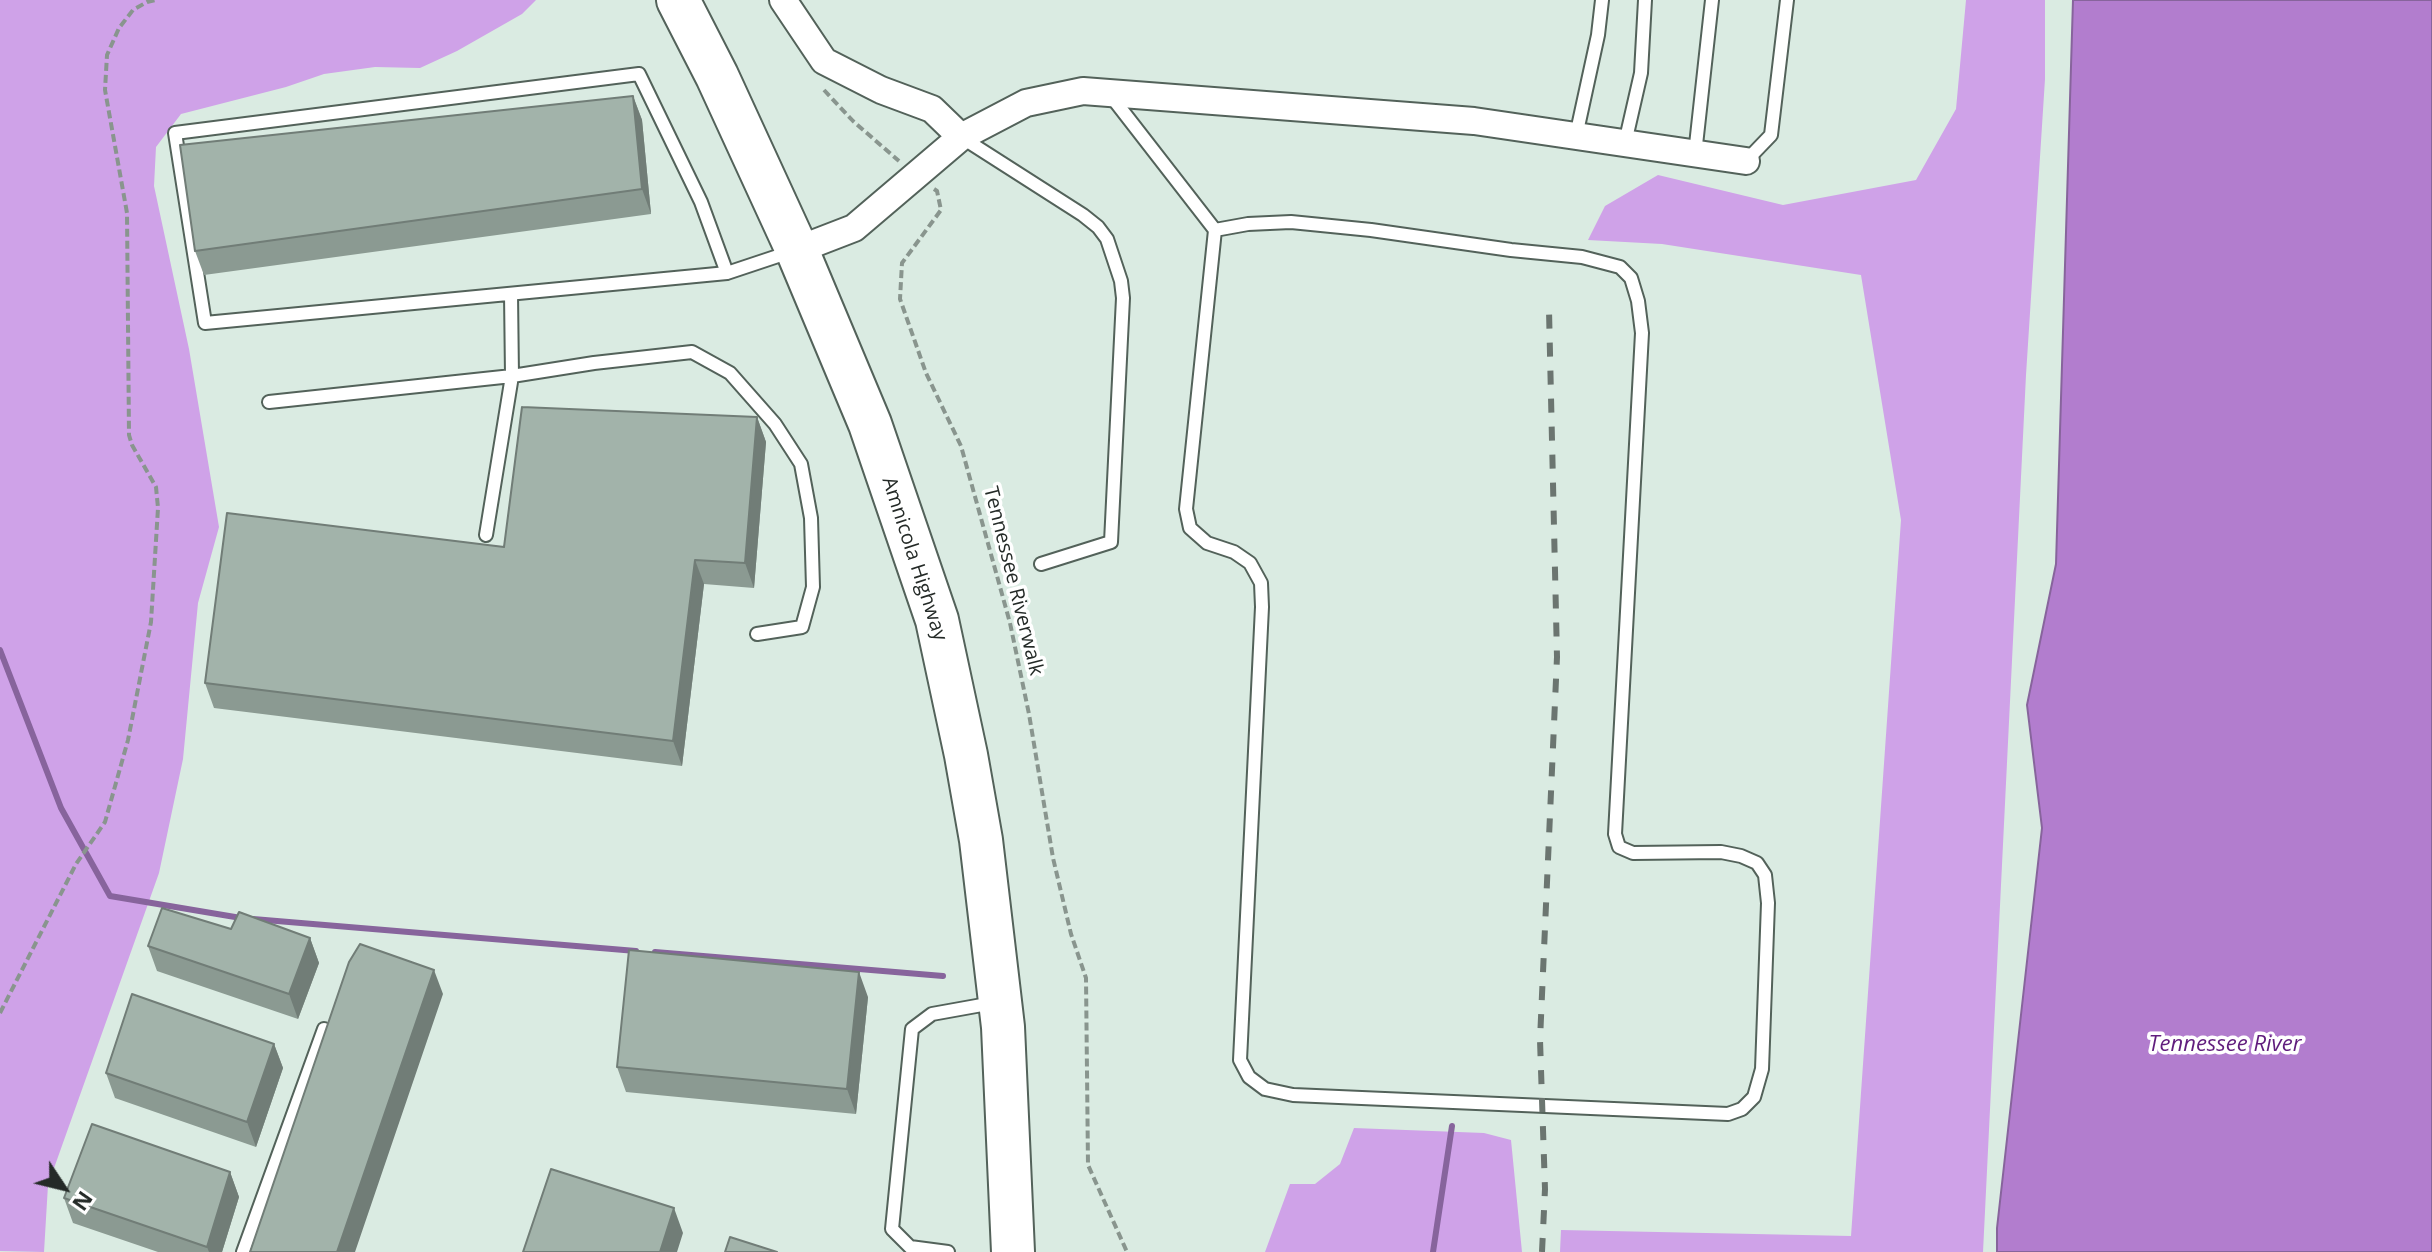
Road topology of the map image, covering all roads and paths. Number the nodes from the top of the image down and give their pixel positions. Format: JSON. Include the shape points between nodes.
{"nodes":[{"id":1,"x":156,"y":0,"type":"edge"},
{"id":2,"x":678,"y":0,"type":"edge"},
{"id":3,"x":783,"y":0,"type":"edge"},
{"id":4,"x":1602,"y":0,"type":"edge"},
{"id":5,"x":1645,"y":0,"type":"edge"},
{"id":6,"x":1712,"y":0,"type":"edge"},
{"id":7,"x":1787,"y":0,"type":"edge"},
{"id":8,"x":818,"y":82,"type":"dead end"},
{"id":9,"x":1109,"y":93,"type":"junction"},
{"id":10,"x":1576,"y":136,"type":"junction"},
{"id":11,"x":961,"y":137,"type":"junction"},
{"id":12,"x":1625,"y":143,"type":"junction"},
{"id":13,"x":1695,"y":154,"type":"junction"},
{"id":14,"x":1746,"y":161,"type":"joint"},
{"id":15,"x":916,"y":175,"type":"junction"},
{"id":16,"x":1215,"y":230,"type":"junction"},
{"id":17,"x":797,"y":250,"type":"junction"},
{"id":18,"x":727,"y":273,"type":"junction"},
{"id":19,"x":511,"y":294,"type":"junction"},
{"id":20,"x":512,"y":376,"type":"junction"},
{"id":21,"x":269,"y":402,"type":"dead end"},
{"id":22,"x":486,"y":535,"type":"dead end"},
{"id":23,"x":1041,"y":564,"type":"dead end"},
{"id":24,"x":757,"y":634,"type":"dead end"},
{"id":25,"x":1000,"y":1002,"type":"junction"},
{"id":26,"x":0,"y":1013,"type":"edge"},
{"id":27,"x":324,"y":1029,"type":"edge"},
{"id":28,"x":243,"y":1252,"type":"edge"},
{"id":29,"x":948,"y":1252,"type":"edge"},
{"id":30,"x":1013,"y":1252,"type":"edge"},
{"id":31,"x":1127,"y":1252,"type":"edge"}],
"edges":[{"from":1,"to":26,"type":"path","via":[[133,10],[119,28],[107,55],[105,90],[127,213],[129,435],[156,487],[158,508],[151,622],[128,740],[105,822],[76,864]]},
{"from":2,"to":17,"type":"main road","name":"Amnicola Highway"},
{"from":3,"to":11,"type":"street","via":[[824,61],[932,109]]},
{"from":4,"to":10,"type":"lane"},
{"from":5,"to":12,"type":"lane","via":[[1641,73]]},
{"from":6,"to":13,"type":"lane"},
{"from":7,"to":14,"type":"lane","via":[[1771,135]]},
{"from":8,"to":15,"type":"path","name":"Tennessee Riverwalk","via":[[853,121]]},
{"from":9,"to":10,"type":"street","via":[[1474,121]]},
{"from":9,"to":11,"type":"street","via":[[1083,91],[1026,103]]},
{"from":9,"to":16,"type":"lane"},
{"from":10,"to":12,"type":"street"},
{"from":11,"to":15,"type":"street"},
{"from":11,"to":23,"type":"lane","via":[[1098,227],[1121,281],[1111,542]]},
{"from":12,"to":13,"type":"street"},
{"from":13,"to":14,"type":"street"},
{"from":15,"to":17,"type":"street","via":[[854,228]]},
{"from":15,"to":31,"type":"path","name":"Tennessee Riverwalk","via":[[937,191],[941,210],[902,263],[900,299],[926,373],[961,446],[1010,623],[1053,858],[1086,978],[1088,1165]]},
{"from":16,"to":16,"type":"lane","via":[[1186,509],[1190,528],[1207,543],[1250,563],[1261,583],[1240,1060],[1249,1077],[1265,1089],[1293,1095],[1728,1114],[1742,1109],[1754,1097],[1762,1069],[1765,875],[1757,863],[1721,852],[1633,853],[1619,847],[1615,834],[1642,333],[1631,278],[1620,267],[1582,257],[1371,230],[1291,222]]},
{"from":17,"to":18,"type":"lane"},
{"from":17,"to":25,"type":"main road","name":"Amnicola Highway","via":[[870,424],[937,620],[981,840]]},
{"from":18,"to":19,"type":"lane"},
{"from":18,"to":19,"type":"lane","via":[[701,202],[639,74],[175,133],[205,323]]},
{"from":19,"to":20,"type":"lane"},
{"from":20,"to":21,"type":"lane"},
{"from":20,"to":22,"type":"lane"},
{"from":20,"to":24,"type":"lane","via":[[692,352],[730,373],[775,424],[801,464],[811,518],[813,587],[802,627]]},
{"from":25,"to":29,"type":"lane","via":[[932,1014],[912,1029],[892,1229],[910,1247]]},
{"from":25,"to":30,"type":"main road","name":"Amnicola Highway"},
{"from":27,"to":28,"type":"lane"}]}
